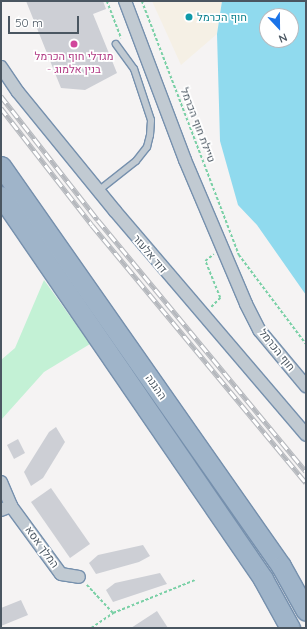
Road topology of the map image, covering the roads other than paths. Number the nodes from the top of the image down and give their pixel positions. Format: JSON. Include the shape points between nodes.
{"nodes":[{"id":1,"x":125,"y":1,"type":"edge"},
{"id":2,"x":116,"y":44,"type":"dead end"},
{"id":3,"x":1,"y":67,"type":"edge"},
{"id":4,"x":1,"y":166,"type":"edge"},
{"id":5,"x":98,"y":191,"type":"junction"},
{"id":6,"x":1,"y":196,"type":"edge"},
{"id":7,"x":306,"y":386,"type":"edge"},
{"id":8,"x":306,"y":435,"type":"edge"},
{"id":9,"x":1,"y":482,"type":"edge"},
{"id":10,"x":6,"y":508,"type":"edge"},
{"id":11,"x":79,"y":577,"type":"road end"},
{"id":12,"x":306,"y":611,"type":"edge"},
{"id":13,"x":290,"y":628,"type":"edge"}],
"edges":[{"from":1,"to":7,"type":"street","name":"חוף הכרמל","via":[[185,160],[246,304],[260,331]]},
{"from":2,"to":5,"type":"lane","via":[[134,69],[151,120],[150,135],[147,147],[136,161]]},
{"from":3,"to":5,"type":"street","name":"דוד אלעזר"},
{"from":4,"to":12,"type":"highway","name":"ההגנה","via":[[281,566]]},
{"from":5,"to":8,"type":"street","name":"דוד אלעזר"},
{"from":6,"to":13,"type":"highway","name":"ההגנה","via":[[263,579]]},
{"from":9,"to":10,"type":"street","name":"המלך אסא"},
{"from":10,"to":11,"type":"street","name":"המלך אסא","via":[[61,574]]}]}
